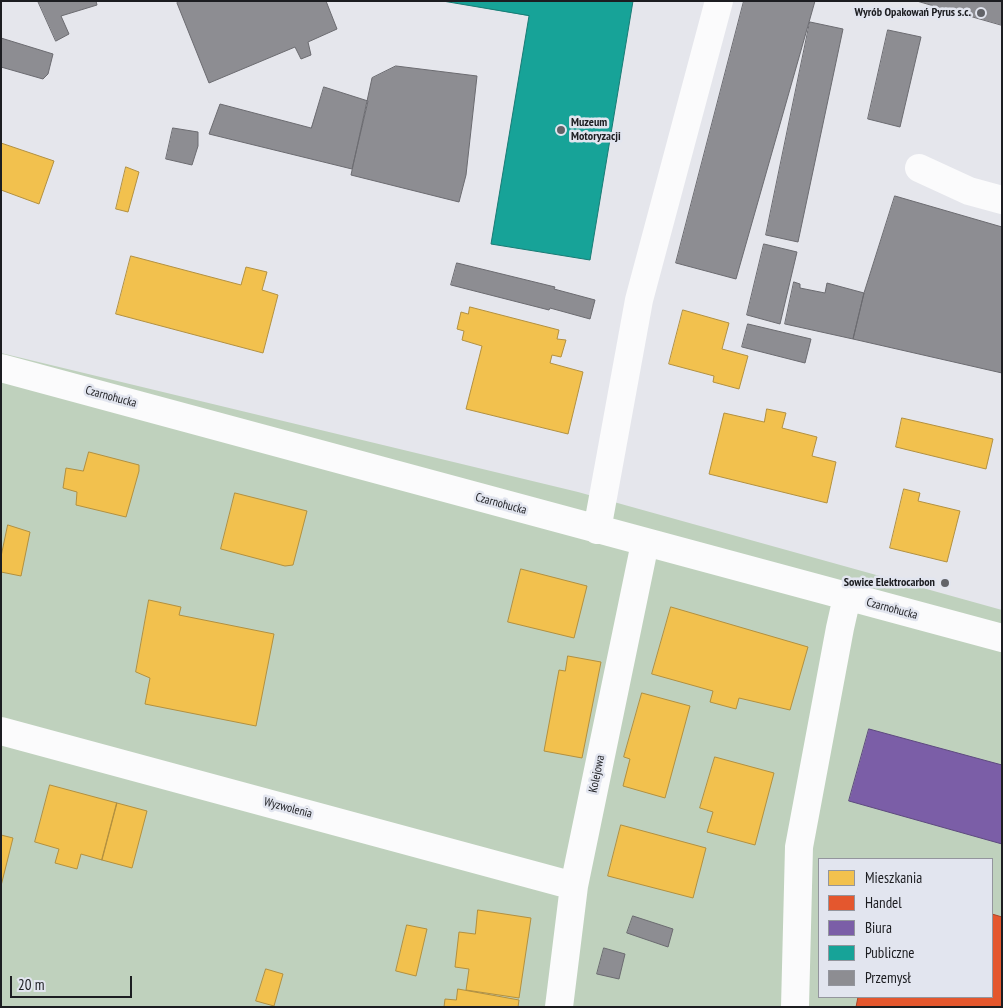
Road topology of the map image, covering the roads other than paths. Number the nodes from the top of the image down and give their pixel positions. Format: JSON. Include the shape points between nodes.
{"nodes":[{"id":1,"x":719,"y":1,"type":"edge"},
{"id":2,"x":919,"y":168,"type":"dead end"},
{"id":3,"x":1002,"y":200,"type":"edge"},
{"id":4,"x":1,"y":368,"type":"edge"},
{"id":5,"x":597,"y":530,"type":"junction"},
{"id":6,"x":645,"y":544,"type":"junction"},
{"id":7,"x":847,"y":597,"type":"junction"},
{"id":8,"x":1002,"y":638,"type":"edge"},
{"id":9,"x":1,"y":731,"type":"edge"},
{"id":10,"x":574,"y":886,"type":"junction"},
{"id":11,"x":559,"y":1007,"type":"edge"},
{"id":12,"x":795,"y":1007,"type":"edge"}],
"edges":[{"from":1,"to":5,"type":"street","via":[[639,300]]},
{"from":2,"to":3,"type":"street","via":[[969,191]]},
{"from":4,"to":5,"type":"street","name":"Czarnohucka"},
{"from":5,"to":6,"type":"street","name":"Czarnohucka"},
{"from":6,"to":7,"type":"street","name":"Czarnohucka"},
{"from":6,"to":10,"type":"street","name":"Kolejowa"},
{"from":7,"to":8,"type":"street","name":"Czarnohucka"},
{"from":7,"to":12,"type":"street","via":[[798,847]]},
{"from":9,"to":10,"type":"street","name":"Wyzwolenia"},
{"from":10,"to":11,"type":"street","name":"Kolejowa"}]}
